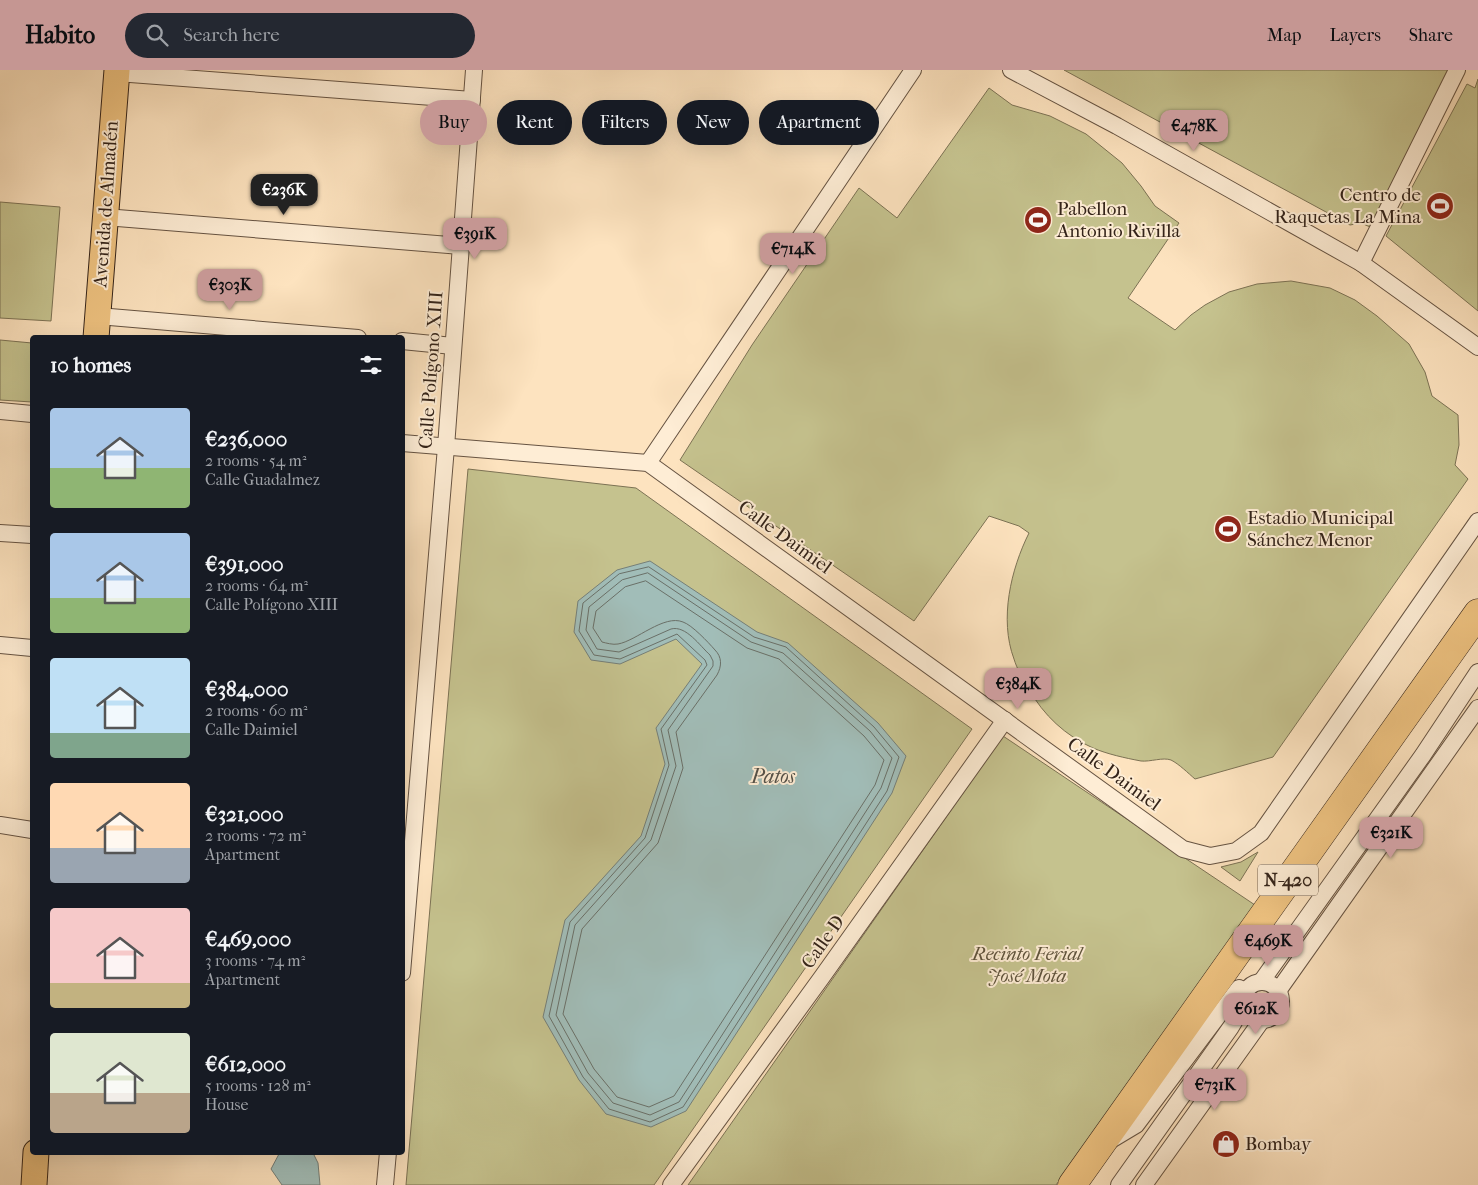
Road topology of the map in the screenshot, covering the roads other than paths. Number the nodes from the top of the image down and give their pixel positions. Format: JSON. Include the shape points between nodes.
{"nodes":[{"id":1,"x":474,"y":70,"type":"edge"},
{"id":2,"x":913,"y":70,"type":"edge"},
{"id":3,"x":1011,"y":70,"type":"edge"},
{"id":4,"x":1457,"y":70,"type":"edge"},
{"id":5,"x":117,"y":72,"type":"edge"},
{"id":6,"x":472,"y":100,"type":"joint"},
{"id":7,"x":469,"y":145,"type":"edge"},
{"id":8,"x":106,"y":217,"type":"junction"},
{"id":9,"x":461,"y":246,"type":"junction"},
{"id":10,"x":1360,"y":263,"type":"junction"},
{"id":11,"x":97,"y":326,"type":"edge"},
{"id":12,"x":293,"y":335,"type":"edge"},
{"id":13,"x":405,"y":341,"type":"edge"},
{"id":14,"x":453,"y":346,"type":"junction"},
{"id":15,"x":1478,"y":347,"type":"edge"},
{"id":16,"x":0,"y":412,"type":"edge"},
{"id":17,"x":30,"y":414,"type":"edge"},
{"id":18,"x":405,"y":443,"type":"edge"},
{"id":19,"x":446,"y":447,"type":"junction"},
{"id":20,"x":648,"y":463,"type":"junction"},
{"id":21,"x":1478,"y":521,"type":"edge"},
{"id":22,"x":0,"y":533,"type":"edge"},
{"id":23,"x":30,"y":535,"type":"edge"},
{"id":24,"x":1478,"y":613,"type":"edge"},
{"id":25,"x":0,"y":645,"type":"edge"},
{"id":26,"x":30,"y":648,"type":"edge"},
{"id":27,"x":1478,"y":672,"type":"edge"},
{"id":28,"x":1478,"y":708,"type":"edge"},
{"id":29,"x":1005,"y":720,"type":"junction"},
{"id":30,"x":0,"y":824,"type":"edge"},
{"id":31,"x":30,"y":830,"type":"edge"},
{"id":32,"x":405,"y":937,"type":"edge"},
{"id":33,"x":1261,"y":982,"type":"junction"},
{"id":34,"x":1278,"y":991,"type":"junction"},
{"id":35,"x":1245,"y":999,"type":"junction"},
{"id":36,"x":1262,"y":1020,"type":"junction"},
{"id":37,"x":1214,"y":1050,"type":"junction"},
{"id":38,"x":1232,"y":1062,"type":"junction"},
{"id":39,"x":1098,"y":1147,"type":"junction"},
{"id":40,"x":36,"y":1155,"type":"edge"},
{"id":41,"x":388,"y":1155,"type":"edge"},
{"id":42,"x":34,"y":1185,"type":"edge"},
{"id":43,"x":385,"y":1185,"type":"edge"},
{"id":44,"x":671,"y":1185,"type":"edge"},
{"id":45,"x":1072,"y":1185,"type":"edge"},
{"id":46,"x":1119,"y":1185,"type":"edge"},
{"id":47,"x":1144,"y":1185,"type":"edge"}],
"edges":[{"from":1,"to":6,"type":"street","name":"Calle Polígono XIII"},
{"from":2,"to":20,"type":"street"},
{"from":3,"to":10,"type":"street"},
{"from":4,"to":10,"type":"street"},
{"from":5,"to":6,"type":"street"},
{"from":5,"to":8,"type":"main road","name":"Avenida de Almadén"},
{"from":7,"to":9,"type":"street","name":"Calle Polígono XIII"},
{"from":8,"to":9,"type":"street"},
{"from":8,"to":11,"type":"main road","name":"Avenida de Almadén"},
{"from":9,"to":14,"type":"street","name":"Calle Polígono XIII"},
{"from":10,"to":15,"type":"street"},
{"from":11,"to":12,"type":"street"},
{"from":13,"to":14,"type":"street"},
{"from":14,"to":19,"type":"street","name":"Calle Polígono XIII"},
{"from":16,"to":17,"type":"street"},
{"from":18,"to":19,"type":"street"},
{"from":19,"to":20,"type":"street"},
{"from":19,"to":32,"type":"street","name":"Calle Polígono XIII"},
{"from":20,"to":29,"type":"street","name":"Calle Daimiel"},
{"from":21,"to":29,"type":"street","name":"Calle Daimiel","via":[[1261,833],[1236,851],[1210,856],[1183,849]]},
{"from":22,"to":23,"type":"street"},
{"from":24,"to":39,"type":"highway","number":"N-420"},
{"from":25,"to":26,"type":"street"},
{"from":27,"to":33,"type":"street","via":[[1423,755]]},
{"from":28,"to":34,"type":"street"},
{"from":29,"to":44,"type":"street","name":"Calle D"},
{"from":30,"to":31,"type":"street"},
{"from":33,"to":34,"type":"street","via":[[1271,984]]},
{"from":33,"to":35,"type":"street","via":[[1255,984]]},
{"from":34,"to":36,"type":"street","via":[[1280,1009],[1272,1017]]},
{"from":35,"to":36,"type":"street","via":[[1250,1016]]},
{"from":35,"to":37,"type":"street"},
{"from":35,"to":39,"type":"street","via":[[1239,988],[1136,1125]]},
{"from":36,"to":38,"type":"street"},
{"from":37,"to":38,"type":"street"},
{"from":37,"to":46,"type":"street"},
{"from":38,"to":47,"type":"street"},
{"from":39,"to":45,"type":"highway","number":"N-420"},
{"from":40,"to":42,"type":"main road"},
{"from":41,"to":43,"type":"street"}]}
